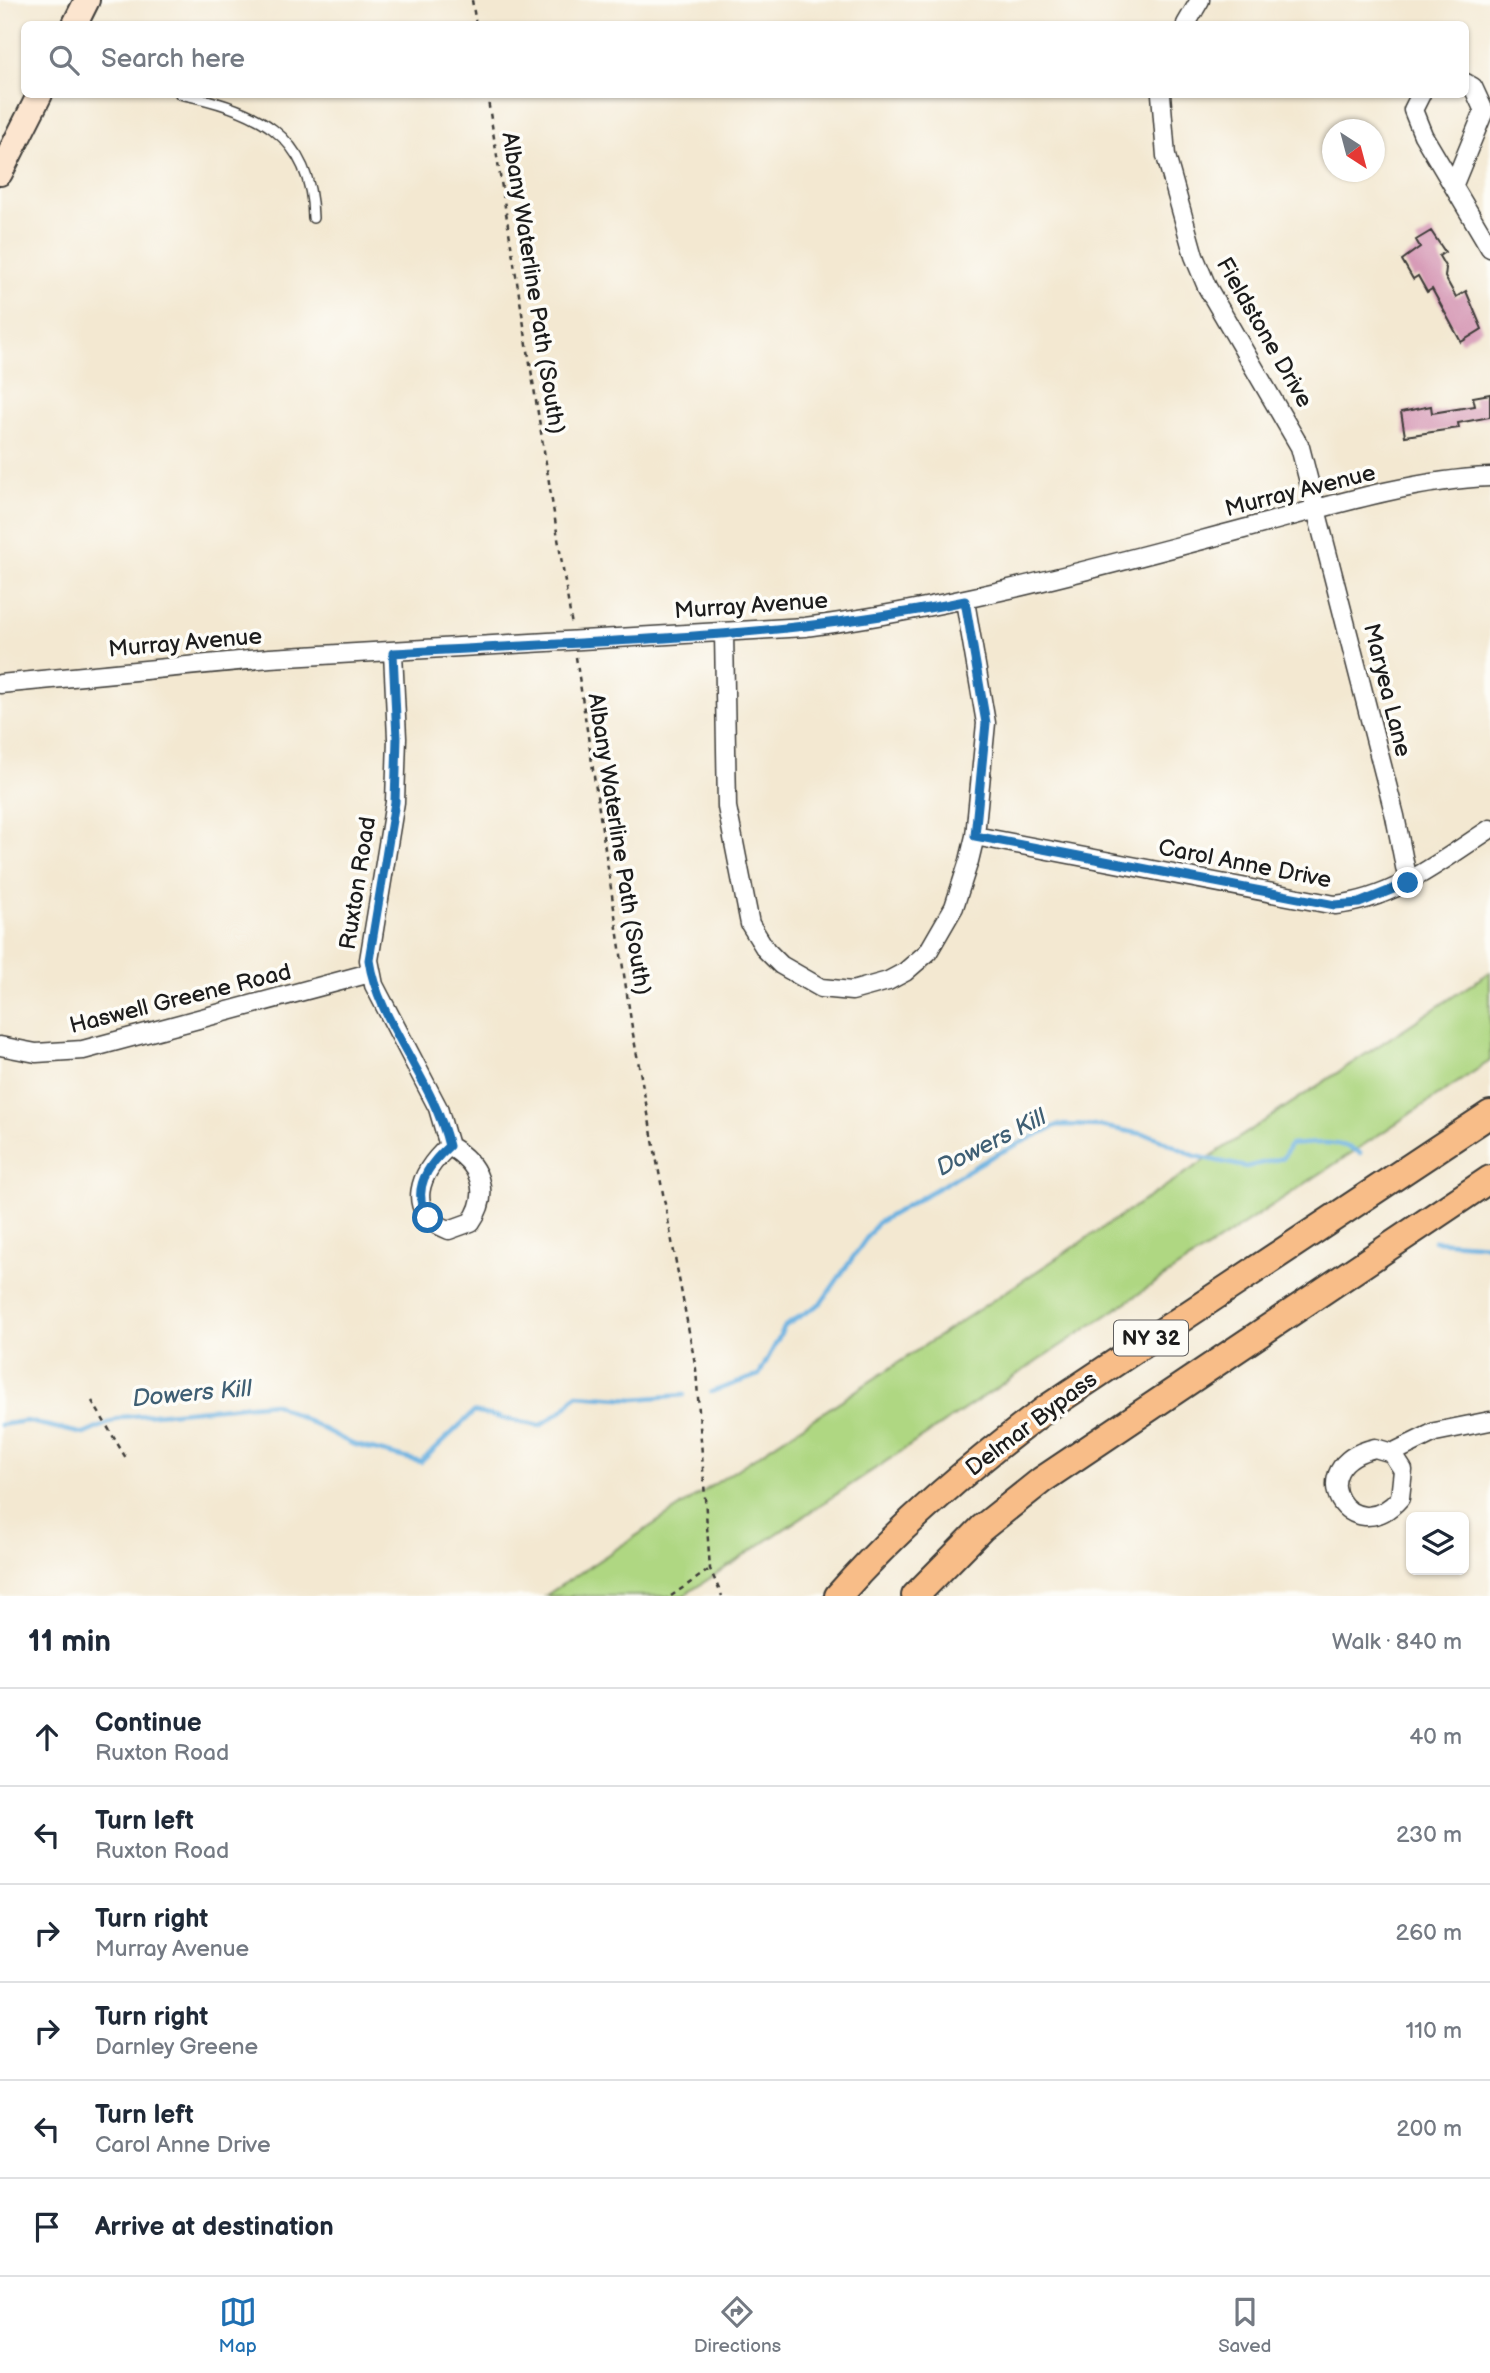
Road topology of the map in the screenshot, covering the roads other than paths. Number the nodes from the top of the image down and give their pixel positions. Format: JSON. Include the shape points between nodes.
{"nodes":[{"id":1,"x":87,"y":0,"type":"edge"},
{"id":2,"x":1200,"y":0,"type":"edge"},
{"id":3,"x":76,"y":21,"type":"edge"},
{"id":4,"x":1188,"y":21,"type":"edge"},
{"id":5,"x":1469,"y":85,"type":"edge"},
{"id":6,"x":38,"y":98,"type":"edge"},
{"id":7,"x":198,"y":98,"type":"edge"},
{"id":8,"x":1161,"y":98,"type":"edge"},
{"id":9,"x":1419,"y":98,"type":"edge"},
{"id":10,"x":1,"y":171,"type":"edge"},
{"id":11,"x":1454,"y":184,"type":"junction"},
{"id":12,"x":313,"y":218,"type":"dead end"},
{"id":13,"x":1490,"y":248,"type":"edge"},
{"id":14,"x":1490,"y":477,"type":"edge"},
{"id":15,"x":1318,"y":510,"type":"junction"},
{"id":16,"x":965,"y":601,"type":"junction"},
{"id":17,"x":724,"y":633,"type":"junction"},
{"id":18,"x":393,"y":653,"type":"junction"},
{"id":19,"x":0,"y":684,"type":"edge"},
{"id":20,"x":1490,"y":829,"type":"edge"},
{"id":21,"x":975,"y":836,"type":"junction"},
{"id":22,"x":1408,"y":883,"type":"junction"},
{"id":23,"x":370,"y":973,"type":"junction"},
{"id":24,"x":0,"y":1046,"type":"edge"},
{"id":25,"x":1490,"y":1114,"type":"edge"},
{"id":26,"x":449,"y":1146,"type":"junction"},
{"id":27,"x":1490,"y":1179,"type":"edge"},
{"id":28,"x":1490,"y":1421,"type":"edge"},
{"id":29,"x":1392,"y":1453,"type":"dead end"},
{"id":30,"x":838,"y":1596,"type":"edge"},
{"id":31,"x":915,"y":1596,"type":"edge"}],
"edges":[{"from":1,"to":3,"type":"main road"},
{"from":2,"to":4,"type":"street"},
{"from":5,"to":11,"type":"street","via":[[1484,111]]},
{"from":6,"to":10,"type":"main road"},
{"from":7,"to":12,"type":"lane","via":[[233,106],[272,127],[304,170],[313,194]]},
{"from":8,"to":15,"type":"street","name":"Fieldstone Drive","via":[[1166,156],[1194,256],[1218,307],[1294,432]]},
{"from":9,"to":11,"type":"street","via":[[1413,110],[1423,135]]},
{"from":11,"to":13,"type":"street"},
{"from":14,"to":15,"type":"street","name":"Murray Avenue"},
{"from":15,"to":16,"type":"street","name":"Murray Avenue"},
{"from":15,"to":22,"type":"street","name":"Maryea Lane"},
{"from":16,"to":17,"type":"street","name":"Murray Avenue","via":[[891,616]]},
{"from":16,"to":21,"type":"street","via":[[986,723]]},
{"from":17,"to":18,"type":"street","name":"Murray Avenue"},
{"from":17,"to":21,"type":"street","via":[[727,807],[750,923],[781,965],[821,988],[839,991],[872,987],[905,972],[938,940],[954,907]]},
{"from":18,"to":19,"type":"street","name":"Murray Avenue","via":[[270,658]]},
{"from":18,"to":23,"type":"street","name":"Ruxton Road","via":[[395,802],[371,938]]},
{"from":20,"to":22,"type":"street","name":"Carol Anne Drive"},
{"from":21,"to":22,"type":"street","name":"Carol Anne Drive","via":[[1335,905],[1359,903]]},
{"from":23,"to":24,"type":"street","name":"Haswell Greene Road","via":[[83,1050],[36,1053]]},
{"from":23,"to":26,"type":"street","name":"Ruxton Road","via":[[438,1108]]},
{"from":25,"to":30,"type":"main road","name":"Delmar Bypass","number":"NY 32","via":[[1050,1406],[942,1493]]},
{"from":26,"to":26,"type":"street","via":[[472,1161],[482,1186],[482,1200],[471,1222],[449,1230],[428,1218],[419,1197],[426,1170]]},
{"from":27,"to":31,"type":"main road","number":"NY 32","via":[[1042,1480],[953,1555]]},
{"from":28,"to":29,"type":"street","via":[[1435,1432]]}]}
